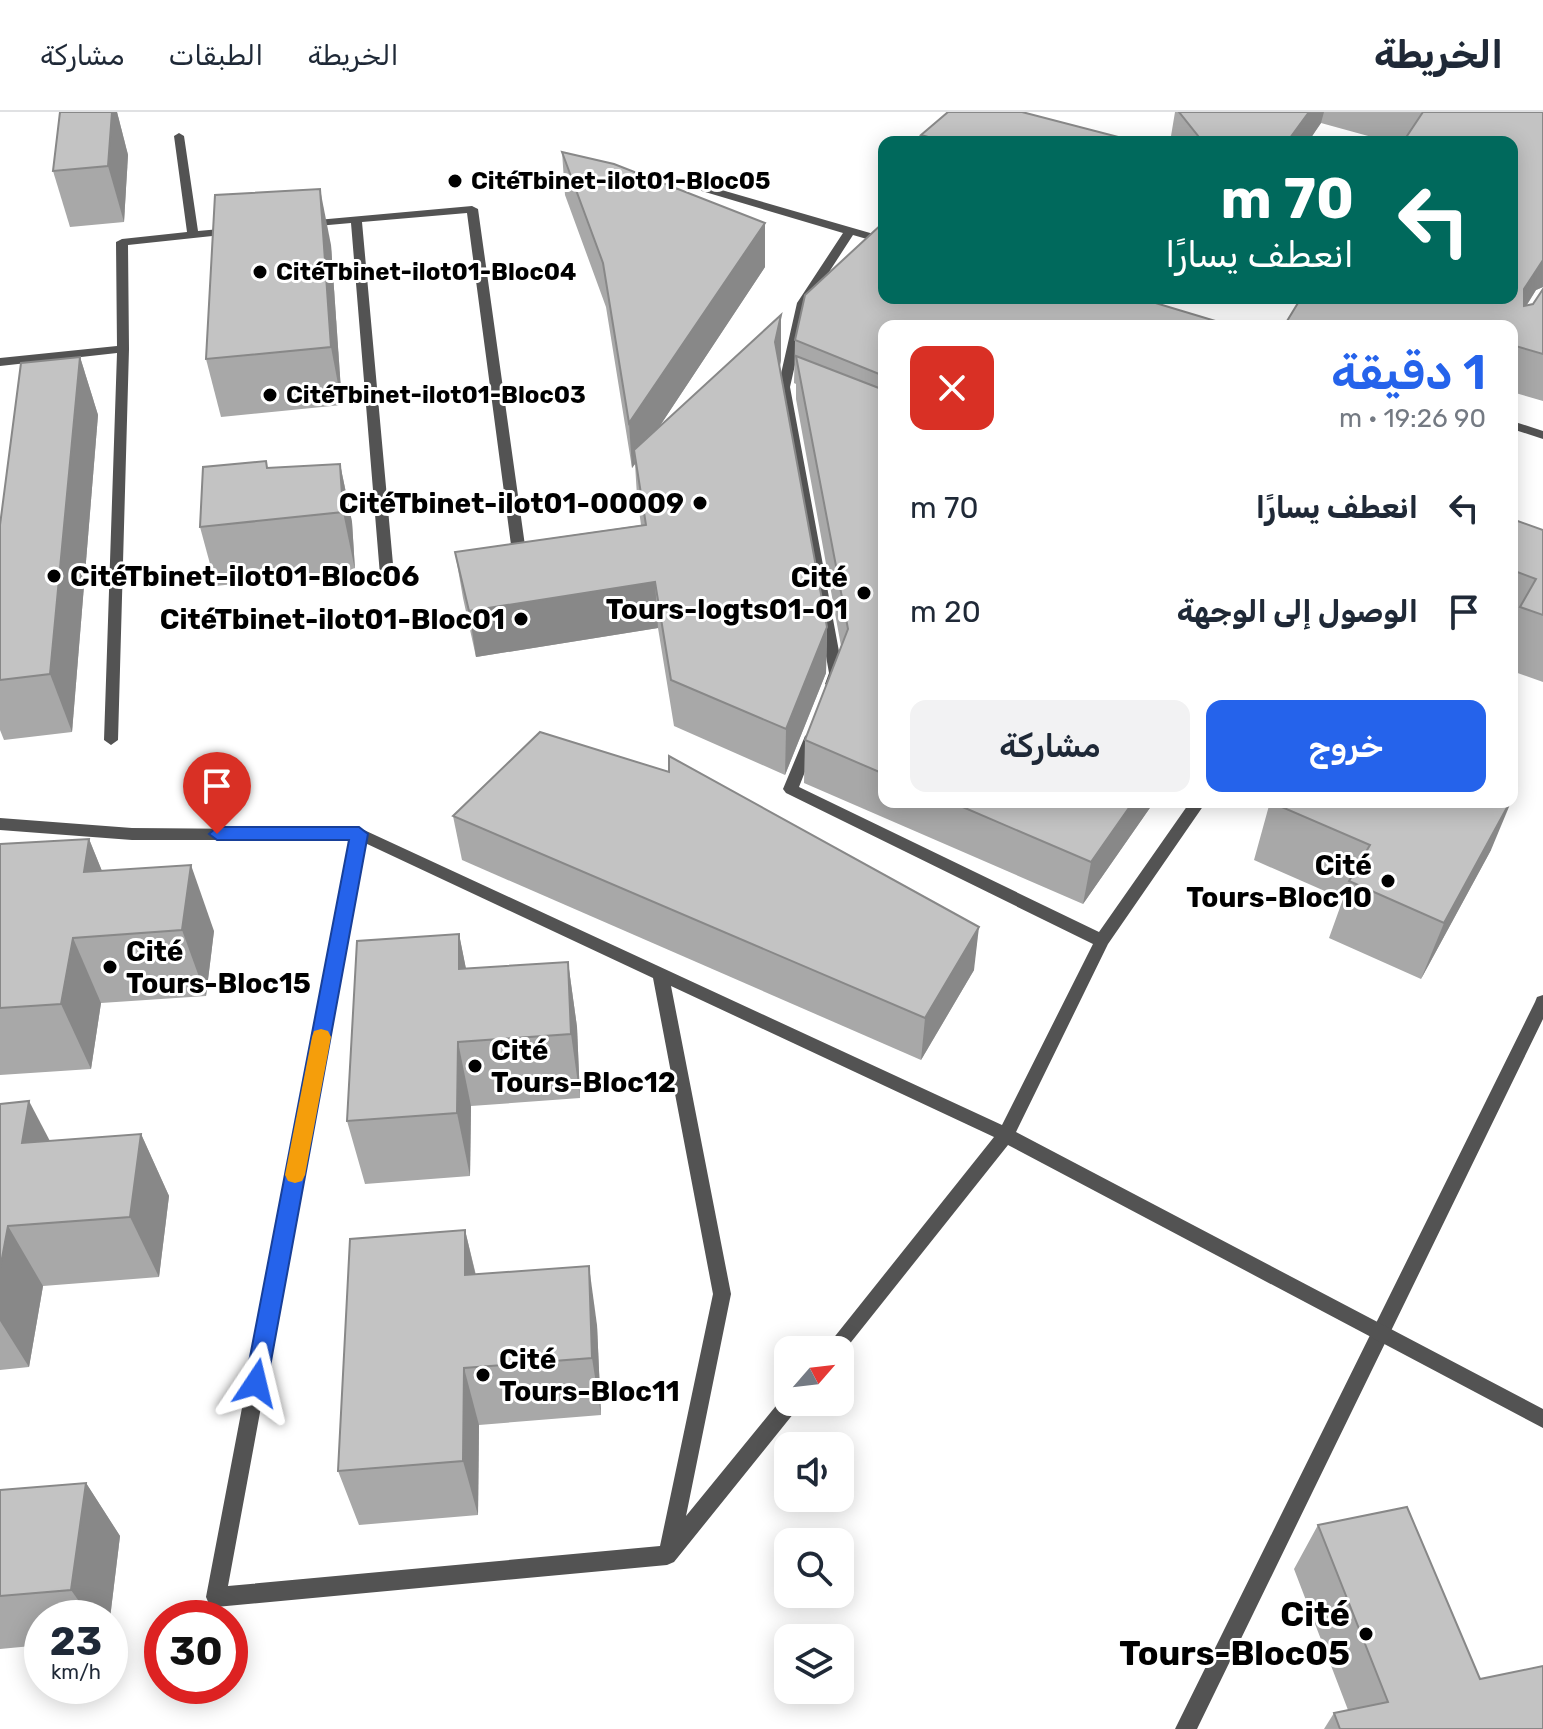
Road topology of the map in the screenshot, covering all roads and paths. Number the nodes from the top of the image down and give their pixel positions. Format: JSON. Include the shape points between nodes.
{"nodes":[{"id":1,"x":179,"y":136,"type":"dead end"},
{"id":2,"x":652,"y":173,"type":"dead end"},
{"id":3,"x":356,"y":219,"type":"junction"},
{"id":4,"x":297,"y":225,"type":"edge"},
{"id":5,"x":237,"y":230,"type":"edge"},
{"id":6,"x":850,"y":231,"type":"junction"},
{"id":7,"x":193,"y":235,"type":"junction"},
{"id":8,"x":878,"y":239,"type":"edge"},
{"id":9,"x":123,"y":349,"type":"junction"},
{"id":10,"x":0,"y":362,"type":"edge"},
{"id":11,"x":1518,"y":427,"type":"edge"},
{"id":12,"x":1543,"y":435,"type":"edge"},
{"id":13,"x":520,"y":560,"type":"edge"},
{"id":14,"x":387,"y":575,"type":"dead end"},
{"id":15,"x":111,"y":740,"type":"dead end"},
{"id":16,"x":1194,"y":808,"type":"edge"},
{"id":17,"x":0,"y":824,"type":"edge"},
{"id":18,"x":359,"y":834,"type":"junction"},
{"id":19,"x":1102,"y":941,"type":"junction"},
{"id":20,"x":660,"y":974,"type":"junction"},
{"id":21,"x":1543,"y":1002,"type":"edge"},
{"id":22,"x":1006,"y":1135,"type":"junction"},
{"id":23,"x":1381,"y":1333,"type":"junction"},
{"id":24,"x":844,"y":1336,"type":"edge"},
{"id":25,"x":780,"y":1416,"type":"edge"},
{"id":26,"x":1543,"y":1419,"type":"edge"},
{"id":27,"x":667,"y":1555,"type":"junction"},
{"id":28,"x":1186,"y":1729,"type":"edge"}],
"edges":[{"from":1,"to":7,"type":"street"},
{"from":2,"to":6,"type":"street"},
{"from":3,"to":4,"type":"street"},
{"from":3,"to":13,"type":"street","via":[[472,209]]},
{"from":3,"to":14,"type":"street"},
{"from":5,"to":7,"type":"street"},
{"from":6,"to":8,"type":"street"},
{"from":6,"to":19,"type":"street","via":[[803,303],[791,390],[836,673],[791,789]]},
{"from":7,"to":9,"type":"street","via":[[122,242]]},
{"from":9,"to":10,"type":"street"},
{"from":9,"to":15,"type":"street"},
{"from":11,"to":12,"type":"street"},
{"from":16,"to":19,"type":"street"},
{"from":17,"to":18,"type":"street","via":[[132,834]]},
{"from":18,"to":20,"type":"street"},
{"from":18,"to":27,"type":"street","via":[[216,1597]]},
{"from":19,"to":22,"type":"street"},
{"from":20,"to":22,"type":"street"},
{"from":20,"to":27,"type":"street","via":[[722,1294]]},
{"from":21,"to":23,"type":"street"},
{"from":22,"to":23,"type":"street"},
{"from":22,"to":24,"type":"street"},
{"from":23,"to":26,"type":"street"},
{"from":23,"to":28,"type":"street"},
{"from":25,"to":27,"type":"street"}]}
